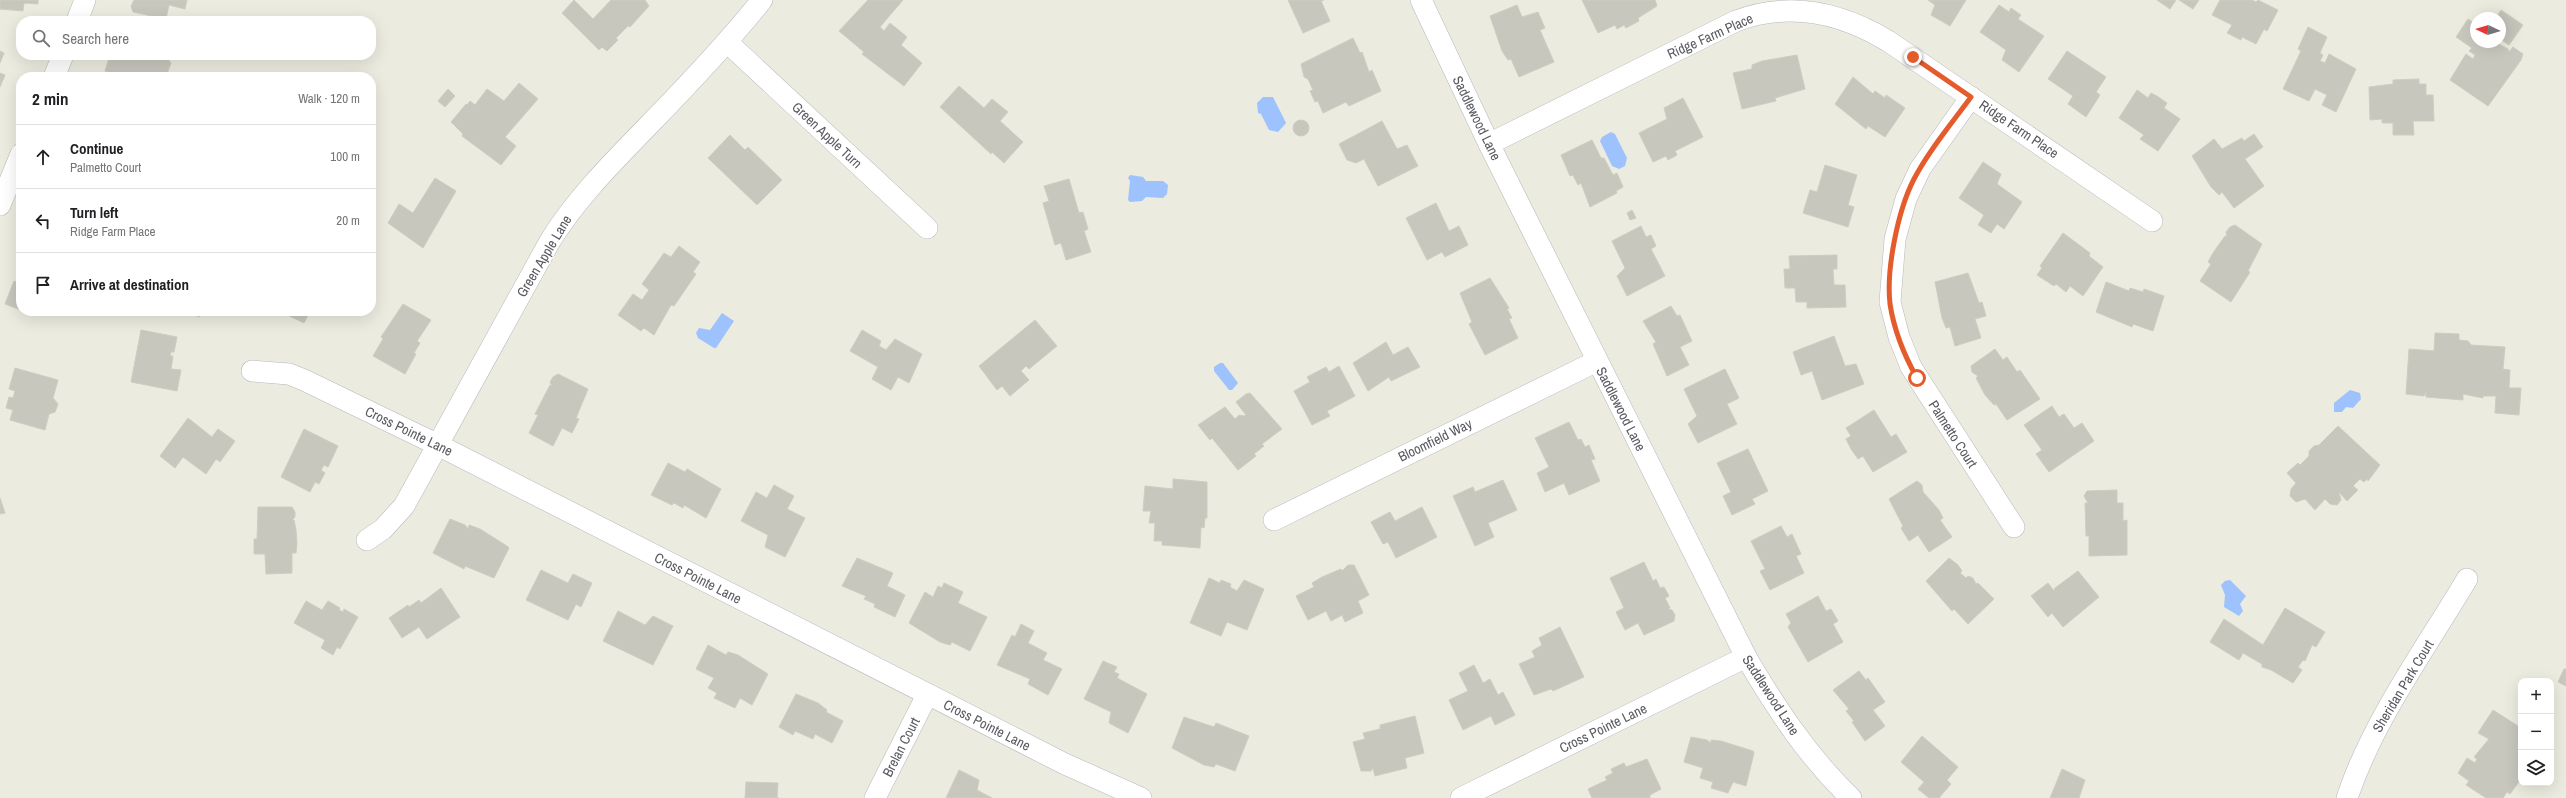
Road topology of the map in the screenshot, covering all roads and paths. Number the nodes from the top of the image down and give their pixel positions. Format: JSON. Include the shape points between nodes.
{"nodes":[{"id":1,"x":85,"y":0,"type":"edge"},
{"id":2,"x":762,"y":0,"type":"edge"},
{"id":3,"x":1421,"y":0,"type":"edge"},
{"id":4,"x":79,"y":16,"type":"edge"},
{"id":5,"x":727,"y":42,"type":"junction"},
{"id":6,"x":61,"y":60,"type":"edge"},
{"id":7,"x":56,"y":72,"type":"edge"},
{"id":8,"x":1971,"y":97,"type":"junction"},
{"id":9,"x":1489,"y":144,"type":"junction"},
{"id":10,"x":16,"y":166,"type":"edge"},
{"id":11,"x":0,"y":204,"type":"edge"},
{"id":12,"x":2152,"y":220,"type":"dead end"},
{"id":13,"x":927,"y":228,"type":"dead end"},
{"id":14,"x":1597,"y":361,"type":"junction"},
{"id":15,"x":252,"y":371,"type":"dead end"},
{"id":16,"x":438,"y":445,"type":"junction"},
{"id":17,"x":1274,"y":520,"type":"dead end"},
{"id":18,"x":2014,"y":526,"type":"dead end"},
{"id":19,"x":367,"y":540,"type":"dead end"},
{"id":20,"x":2467,"y":579,"type":"dead end"},
{"id":21,"x":1746,"y":657,"type":"junction"},
{"id":22,"x":927,"y":695,"type":"junction"},
{"id":23,"x":875,"y":798,"type":"edge"},
{"id":24,"x":1141,"y":798,"type":"edge"},
{"id":25,"x":1461,"y":798,"type":"edge"},
{"id":26,"x":1851,"y":798,"type":"edge"},
{"id":27,"x":2347,"y":798,"type":"edge"}],
"edges":[{"from":1,"to":4,"type":"street"},
{"from":2,"to":5,"type":"street","name":"Green Apple Lane"},
{"from":3,"to":9,"type":"street","name":"Saddlewood Lane"},
{"from":5,"to":13,"type":"street","name":"Green Apple Turn"},
{"from":5,"to":16,"type":"street","name":"Green Apple Lane","via":[[596,180],[562,223]]},
{"from":6,"to":7,"type":"street"},
{"from":8,"to":9,"type":"street","name":"Ridge Farm Place","via":[[1888,41],[1854,23],[1806,10],[1776,11],[1748,17],[1723,27]]},
{"from":8,"to":12,"type":"street","name":"Ridge Farm Place"},
{"from":8,"to":18,"type":"street","name":"Palmetto Court","via":[[1920,169],[1906,199],[1895,239],[1890,302],[1899,337],[1911,367]]},
{"from":9,"to":14,"type":"street","name":"Saddlewood Lane"},
{"from":10,"to":11,"type":"street"},
{"from":14,"to":17,"type":"street","name":"Bloomfield Way"},
{"from":14,"to":21,"type":"street","name":"Saddlewood Lane"},
{"from":15,"to":16,"type":"street","name":"Cross Pointe Lane","via":[[296,376]]},
{"from":16,"to":19,"type":"street","name":"Green Apple Lane","via":[[404,506],[383,529]]},
{"from":16,"to":22,"type":"street","name":"Cross Pointe Lane"},
{"from":20,"to":27,"type":"street","name":"Sheridan Park Court","via":[[2377,729],[2353,779]]},
{"from":21,"to":25,"type":"street","name":"Cross Pointe Lane"},
{"from":21,"to":26,"type":"street","name":"Saddlewood Lane","via":[[1788,726],[1828,775]]},
{"from":22,"to":23,"type":"street","name":"Brelan Court"},
{"from":22,"to":24,"type":"street","name":"Cross Pointe Lane","via":[[1103,783]]}]}
